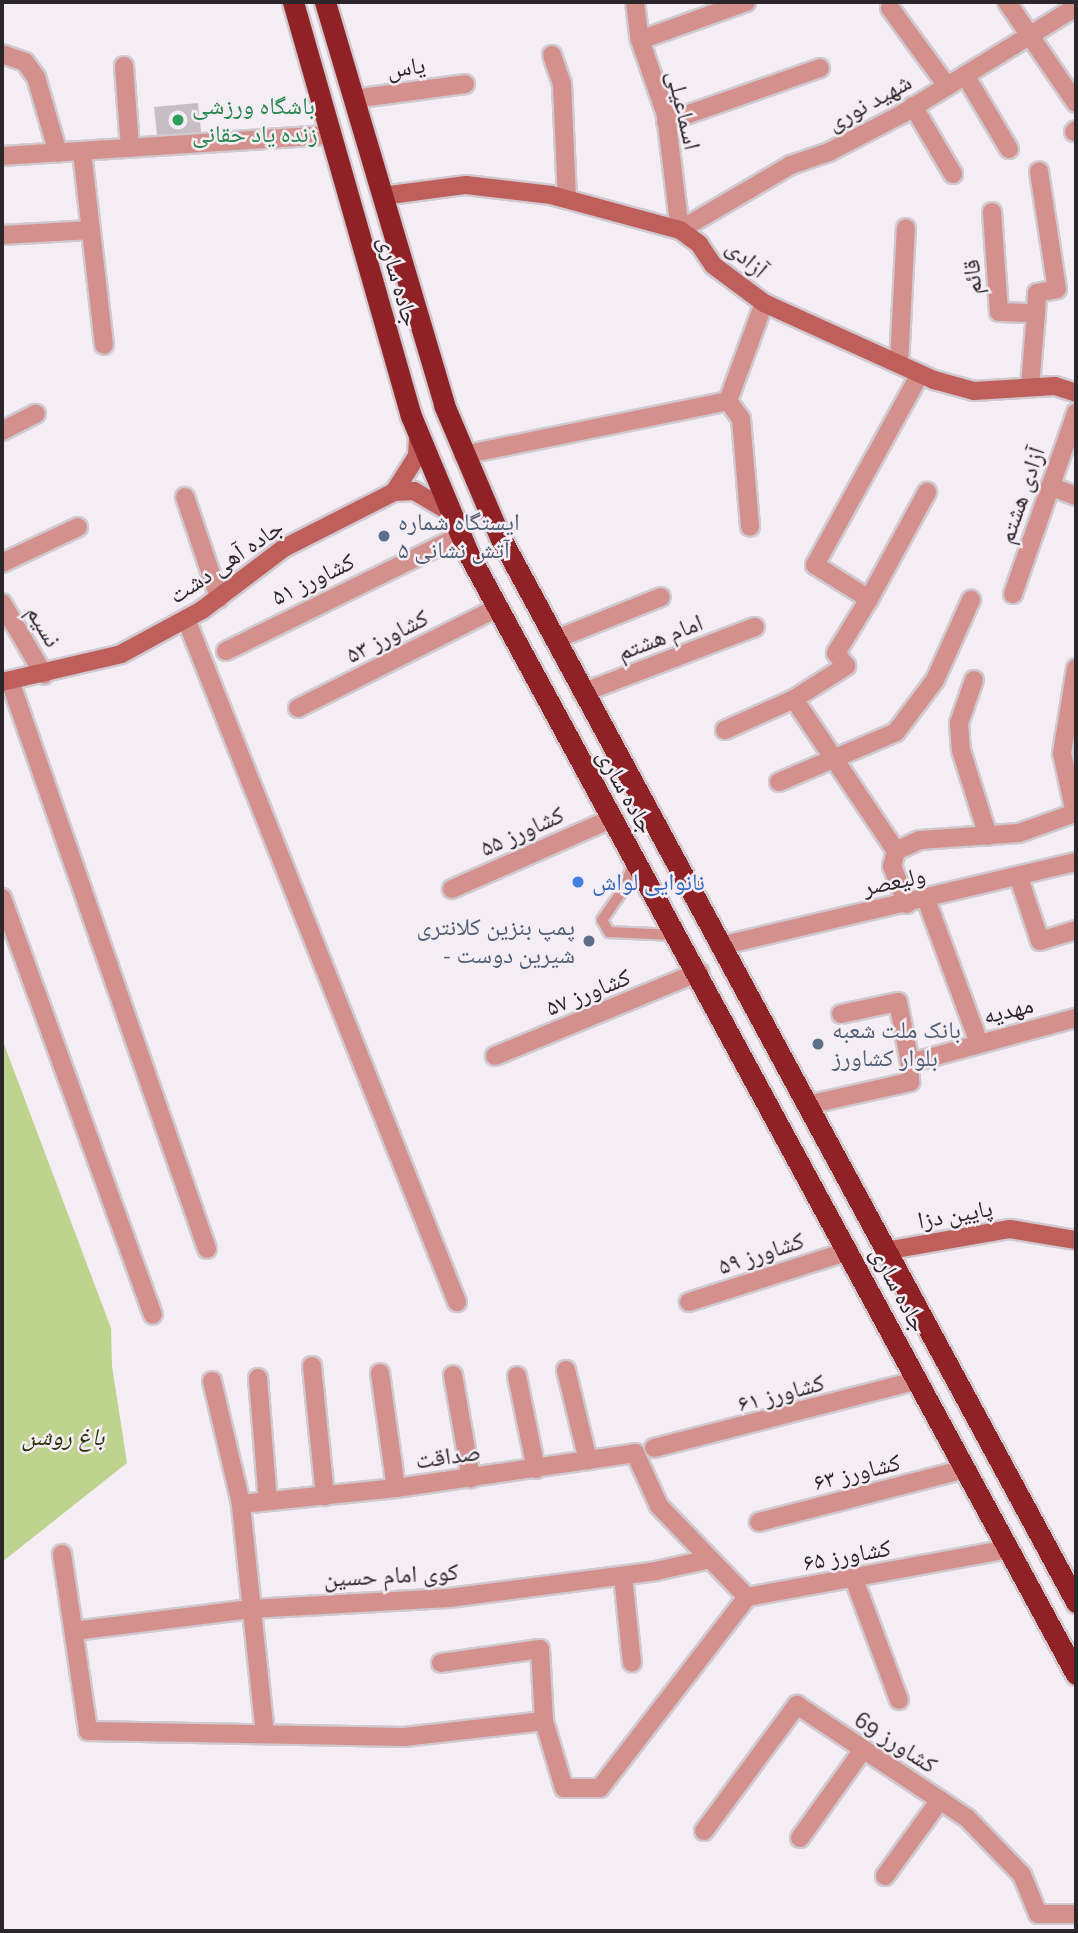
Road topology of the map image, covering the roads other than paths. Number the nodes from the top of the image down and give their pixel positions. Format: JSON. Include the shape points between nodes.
{"nodes":[{"id":1,"x":293,"y":2,"type":"edge"},
{"id":2,"x":325,"y":2,"type":"edge"},
{"id":3,"x":635,"y":2,"type":"edge"},
{"id":4,"x":746,"y":2,"type":"edge"},
{"id":5,"x":1007,"y":2,"type":"edge"},
{"id":6,"x":1076,"y":7,"type":"edge"},
{"id":7,"x":890,"y":8,"type":"dead end"},
{"id":8,"x":1030,"y":34,"type":"junction"},
{"id":9,"x":640,"y":40,"type":"junction"},
{"id":10,"x":2,"y":54,"type":"edge"},
{"id":11,"x":552,"y":55,"type":"dead end"},
{"id":12,"x":124,"y":66,"type":"dead end"},
{"id":13,"x":820,"y":68,"type":"dead end"},
{"id":14,"x":965,"y":75,"type":"junction"},
{"id":15,"x":465,"y":84,"type":"dead end"},
{"id":16,"x":947,"y":86,"type":"junction"},
{"id":17,"x":354,"y":99,"type":"junction"},
{"id":18,"x":1076,"y":103,"type":"edge"},
{"id":19,"x":914,"y":106,"type":"junction"},
{"id":20,"x":666,"y":122,"type":"junction"},
{"id":21,"x":330,"y":135,"type":"junction"},
{"id":22,"x":130,"y":148,"type":"junction"},
{"id":23,"x":1009,"y":149,"type":"dead end"},
{"id":24,"x":82,"y":152,"type":"junction"},
{"id":25,"x":58,"y":153,"type":"junction"},
{"id":26,"x":2,"y":156,"type":"edge"},
{"id":27,"x":1039,"y":171,"type":"dead end"},
{"id":28,"x":953,"y":174,"type":"dead end"},
{"id":29,"x":382,"y":196,"type":"junction"},
{"id":30,"x":567,"y":199,"type":"junction"},
{"id":31,"x":992,"y":212,"type":"dead end"},
{"id":32,"x":906,"y":228,"type":"dead end"},
{"id":33,"x":91,"y":230,"type":"junction"},
{"id":34,"x":680,"y":230,"type":"junction"},
{"id":35,"x":2,"y":235,"type":"edge"},
{"id":36,"x":764,"y":303,"type":"junction"},
{"id":37,"x":1036,"y":313,"type":"junction"},
{"id":38,"x":104,"y":345,"type":"dead end"},
{"id":39,"x":899,"y":364,"type":"junction"},
{"id":40,"x":920,"y":373,"type":"junction"},
{"id":41,"x":1030,"y":386,"type":"junction"},
{"id":42,"x":1076,"y":393,"type":"edge"},
{"id":43,"x":728,"y":401,"type":"junction"},
{"id":44,"x":1076,"y":413,"type":"edge"},
{"id":45,"x":36,"y":414,"type":"dead end"},
{"id":46,"x":2,"y":431,"type":"edge"},
{"id":47,"x":418,"y":434,"type":"junction"},
{"id":48,"x":463,"y":455,"type":"junction"},
{"id":49,"x":1051,"y":486,"type":"junction"},
{"id":50,"x":394,"y":492,"type":"junction"},
{"id":51,"x":927,"y":492,"type":"dead end"},
{"id":52,"x":1076,"y":496,"type":"edge"},
{"id":53,"x":185,"y":497,"type":"dead end"},
{"id":54,"x":450,"y":512,"type":"junction"},
{"id":55,"x":78,"y":527,"type":"dead end"},
{"id":56,"x":750,"y":527,"type":"dead end"},
{"id":57,"x":460,"y":536,"type":"junction"},
{"id":58,"x":2,"y":563,"type":"edge"},
{"id":59,"x":1013,"y":594,"type":"dead end"},
{"id":60,"x":661,"y":597,"type":"dead end"},
{"id":61,"x":219,"y":598,"type":"junction"},
{"id":62,"x":869,"y":598,"type":"junction"},
{"id":63,"x":971,"y":600,"type":"dead end"},
{"id":64,"x":2,"y":603,"type":"edge"},
{"id":65,"x":497,"y":608,"type":"junction"},
{"id":66,"x":187,"y":619,"type":"junction"},
{"id":67,"x":755,"y":627,"type":"dead end"},
{"id":68,"x":554,"y":640,"type":"junction"},
{"id":69,"x":226,"y":651,"type":"dead end"},
{"id":70,"x":1076,"y":668,"type":"edge"},
{"id":71,"x":44,"y":675,"type":"junction"},
{"id":72,"x":974,"y":680,"type":"dead end"},
{"id":73,"x":6,"y":682,"type":"edge"},
{"id":74,"x":582,"y":693,"type":"junction"},
{"id":75,"x":794,"y":699,"type":"junction"},
{"id":76,"x":1072,"y":700,"type":"edge"},
{"id":77,"x":298,"y":708,"type":"dead end"},
{"id":78,"x":725,"y":730,"type":"dead end"},
{"id":79,"x":834,"y":758,"type":"junction"},
{"id":80,"x":779,"y":782,"type":"dead end"},
{"id":81,"x":611,"y":819,"type":"junction"},
{"id":82,"x":988,"y":836,"type":"junction"},
{"id":83,"x":896,"y":851,"type":"junction"},
{"id":84,"x":634,"y":859,"type":"junction"},
{"id":85,"x":1076,"y":862,"type":"edge"},
{"id":86,"x":1019,"y":878,"type":"junction"},
{"id":87,"x":452,"y":888,"type":"dead end"},
{"id":88,"x":2,"y":898,"type":"edge"},
{"id":89,"x":926,"y":899,"type":"junction"},
{"id":90,"x":907,"y":904,"type":"junction"},
{"id":91,"x":1076,"y":930,"type":"edge"},
{"id":92,"x":678,"y":936,"type":"junction"},
{"id":93,"x":720,"y":946,"type":"junction"},
{"id":94,"x":699,"y":972,"type":"junction"},
{"id":95,"x":841,"y":1014,"type":"dead end"},
{"id":96,"x":1076,"y":1018,"type":"edge"},
{"id":97,"x":979,"y":1043,"type":"junction"},
{"id":98,"x":495,"y":1056,"type":"dead end"},
{"id":99,"x":910,"y":1063,"type":"junction"},
{"id":100,"x":807,"y":1105,"type":"junction"},
{"id":101,"x":1076,"y":1240,"type":"edge"},
{"id":102,"x":207,"y":1248,"type":"dead end"},
{"id":103,"x":849,"y":1251,"type":"junction"},
{"id":104,"x":885,"y":1251,"type":"junction"},
{"id":105,"x":689,"y":1302,"type":"dead end"},
{"id":106,"x":457,"y":1303,"type":"dead end"},
{"id":107,"x":153,"y":1315,"type":"dead end"},
{"id":108,"x":312,"y":1366,"type":"dead end"},
{"id":109,"x":566,"y":1370,"type":"dead end"},
{"id":110,"x":380,"y":1373,"type":"dead end"},
{"id":111,"x":453,"y":1375,"type":"dead end"},
{"id":112,"x":517,"y":1376,"type":"dead end"},
{"id":113,"x":258,"y":1378,"type":"dead end"},
{"id":114,"x":918,"y":1380,"type":"junction"},
{"id":115,"x":212,"y":1381,"type":"dead end"},
{"id":116,"x":654,"y":1448,"type":"dead end"},
{"id":117,"x":588,"y":1460,"type":"junction"},
{"id":118,"x":536,"y":1469,"type":"junction"},
{"id":119,"x":966,"y":1469,"type":"junction"},
{"id":120,"x":471,"y":1478,"type":"junction"},
{"id":121,"x":396,"y":1488,"type":"junction"},
{"id":122,"x":325,"y":1496,"type":"junction"},
{"id":123,"x":268,"y":1501,"type":"junction"},
{"id":124,"x":241,"y":1504,"type":"junction"},
{"id":125,"x":760,"y":1522,"type":"dead end"},
{"id":126,"x":1009,"y":1549,"type":"junction"},
{"id":127,"x":62,"y":1554,"type":"dead end"},
{"id":128,"x":710,"y":1559,"type":"junction"},
{"id":129,"x":622,"y":1576,"type":"junction"},
{"id":130,"x":854,"y":1579,"type":"junction"},
{"id":131,"x":747,"y":1597,"type":"junction"},
{"id":132,"x":1076,"y":1602,"type":"edge"},
{"id":133,"x":251,"y":1609,"type":"junction"},
{"id":134,"x":74,"y":1631,"type":"junction"},
{"id":135,"x":441,"y":1663,"type":"dead end"},
{"id":136,"x":632,"y":1663,"type":"dead end"},
{"id":137,"x":1076,"y":1674,"type":"edge"},
{"id":138,"x":899,"y":1700,"type":"dead end"},
{"id":139,"x":544,"y":1721,"type":"junction"},
{"id":140,"x":265,"y":1734,"type":"junction"},
{"id":141,"x":862,"y":1751,"type":"junction"},
{"id":142,"x":940,"y":1800,"type":"junction"},
{"id":143,"x":704,"y":1831,"type":"dead end"},
{"id":144,"x":800,"y":1838,"type":"dead end"},
{"id":145,"x":885,"y":1876,"type":"dead end"},
{"id":146,"x":1076,"y":1914,"type":"edge"}],
"edges":[{"from":1,"to":21,"type":"highway","name":"جاده ساری"},
{"from":2,"to":17,"type":"highway","name":"جاده ساری"},
{"from":3,"to":9,"type":"street","name":"اسماعیلی"},
{"from":4,"to":9,"type":"street"},
{"from":5,"to":8,"type":"street"},
{"from":6,"to":8,"type":"street","name":"شهید نوری"},
{"from":7,"to":16,"type":"street"},
{"from":8,"to":14,"type":"street","name":"شهید نوری"},
{"from":8,"to":18,"type":"street"},
{"from":9,"to":20,"type":"street","name":"اسماعیلی"},
{"from":10,"to":25,"type":"street","via":[[25,62],[36,77]]},
{"from":11,"to":30,"type":"street","via":[[562,84]]},
{"from":12,"to":22,"type":"street"},
{"from":13,"to":20,"type":"street"},
{"from":14,"to":16,"type":"street","name":"شهید نوری"},
{"from":14,"to":23,"type":"street"},
{"from":15,"to":17,"type":"street","name":"یاس"},
{"from":16,"to":19,"type":"street","name":"شهید نوری"},
{"from":17,"to":29,"type":"highway","name":"جاده ساری"},
{"from":19,"to":28,"type":"street"},
{"from":19,"to":34,"type":"street","name":"شهید نوری","via":[[829,152],[791,165]]},
{"from":20,"to":34,"type":"street","name":"اسماعیلی"},
{"from":21,"to":22,"type":"street"},
{"from":21,"to":47,"type":"highway","name":"جاده ساری"},
{"from":22,"to":24,"type":"street"},
{"from":24,"to":25,"type":"street"},
{"from":24,"to":33,"type":"street"},
{"from":25,"to":26,"type":"street"},
{"from":27,"to":37,"type":"street","via":[[1057,289],[1037,293]]},
{"from":29,"to":30,"type":"street","name":"آزادی","via":[[466,185]]},
{"from":29,"to":48,"type":"highway","name":"جاده ساری"},
{"from":30,"to":34,"type":"street","name":"آزادی"},
{"from":31,"to":37,"type":"street","name":"قائم","via":[[999,312]]},
{"from":32,"to":39,"type":"street"},
{"from":33,"to":35,"type":"street"},
{"from":33,"to":38,"type":"street"},
{"from":34,"to":36,"type":"street","name":"آزادی","via":[[699,244],[713,265]]},
{"from":36,"to":39,"type":"street","name":"آزادی"},
{"from":36,"to":43,"type":"street"},
{"from":37,"to":41,"type":"street"},
{"from":39,"to":40,"type":"street","name":"آزادی"},
{"from":40,"to":41,"type":"street","name":"آزادی","via":[[974,391]]},
{"from":40,"to":62,"type":"street","via":[[815,565]]},
{"from":41,"to":42,"type":"street","name":"آزادی","via":[[1055,386]]},
{"from":43,"to":48,"type":"street"},
{"from":43,"to":56,"type":"street","via":[[741,419]]},
{"from":44,"to":49,"type":"street","name":"آزادی هشتم"},
{"from":45,"to":46,"type":"street"},
{"from":47,"to":50,"type":"street","via":[[417,456]]},
{"from":47,"to":54,"type":"highway","name":"جاده ساری"},
{"from":48,"to":68,"type":"highway","name":"جاده ساری"},
{"from":49,"to":52,"type":"street"},
{"from":49,"to":59,"type":"street","name":"آزادی هشتم"},
{"from":50,"to":54,"type":"street","via":[[414,491]]},
{"from":50,"to":61,"type":"street","name":"جاده آهی دشت","via":[[284,548]]},
{"from":51,"to":62,"type":"street"},
{"from":53,"to":61,"type":"street"},
{"from":54,"to":57,"type":"highway","name":"جاده ساری"},
{"from":55,"to":58,"type":"street"},
{"from":57,"to":65,"type":"highway","name":"جاده ساری"},
{"from":57,"to":69,"type":"street","name":"کشاورز ۵۱"},
{"from":60,"to":68,"type":"street"},
{"from":61,"to":66,"type":"street","name":"جاده آهی دشت"},
{"from":62,"to":75,"type":"street","via":[[836,653],[846,666]]},
{"from":63,"to":79,"type":"street","via":[[935,680],[896,733]]},
{"from":64,"to":71,"type":"street","name":"نسیم"},
{"from":65,"to":77,"type":"street","name":"کشاورز ۵۳"},
{"from":65,"to":81,"type":"highway","name":"جاده ساری"},
{"from":66,"to":71,"type":"street","name":"جاده آهی دشت","via":[[121,654]]},
{"from":66,"to":106,"type":"street"},
{"from":67,"to":74,"type":"street","name":"امام هشتم"},
{"from":68,"to":74,"type":"highway","name":"جاده ساری"},
{"from":70,"to":76,"type":"street"},
{"from":71,"to":73,"type":"street","name":"جاده آهی دشت"},
{"from":72,"to":82,"type":"street","via":[[959,723],[961,750]]},
{"from":73,"to":102,"type":"street"},
{"from":74,"to":93,"type":"highway","name":"جاده ساری"},
{"from":75,"to":78,"type":"street"},
{"from":75,"to":79,"type":"street"},
{"from":76,"to":82,"type":"street","via":[[1062,753],[1075,813],[1019,833]]},
{"from":79,"to":80,"type":"street"},
{"from":79,"to":83,"type":"street"},
{"from":81,"to":84,"type":"highway","name":"جاده ساری"},
{"from":81,"to":87,"type":"street","name":"کشاورز ۵۵"},
{"from":82,"to":83,"type":"street","via":[[920,840]]},
{"from":83,"to":90,"type":"street","via":[[892,866]]},
{"from":84,"to":92,"type":"highway","name":"جاده ساری"},
{"from":84,"to":92,"type":"lane","via":[[625,887],[602,920],[609,932],[639,930]]},
{"from":85,"to":86,"type":"street","name":"ولیعصر"},
{"from":86,"to":89,"type":"street","name":"ولیعصر"},
{"from":86,"to":91,"type":"street","via":[[1040,941]]},
{"from":88,"to":107,"type":"street"},
{"from":89,"to":90,"type":"street","name":"ولیعصر"},
{"from":89,"to":97,"type":"street"},
{"from":90,"to":93,"type":"street","name":"ولیعصر"},
{"from":92,"to":94,"type":"highway","name":"جاده ساری"},
{"from":93,"to":100,"type":"highway","name":"جاده ساری"},
{"from":94,"to":98,"type":"street","name":"کشاورز ۵۷"},
{"from":94,"to":103,"type":"highway","name":"جاده ساری"},
{"from":95,"to":99,"type":"street","via":[[898,1002]]},
{"from":96,"to":97,"type":"street","name":"مهدیه"},
{"from":97,"to":99,"type":"street","name":"مهدیه"},
{"from":99,"to":100,"type":"street","via":[[910,1082]]},
{"from":100,"to":104,"type":"highway","name":"جاده ساری"},
{"from":101,"to":104,"type":"street","name":"پایین دزا","via":[[1010,1229]]},
{"from":103,"to":105,"type":"street","name":"کشاورز ۵۹"},
{"from":103,"to":114,"type":"highway","name":"جاده ساری"},
{"from":104,"to":132,"type":"highway","name":"جاده ساری"},
{"from":108,"to":122,"type":"street"},
{"from":109,"to":117,"type":"street"},
{"from":110,"to":121,"type":"street"},
{"from":111,"to":120,"type":"street"},
{"from":112,"to":118,"type":"street"},
{"from":113,"to":123,"type":"street"},
{"from":114,"to":116,"type":"street","name":"کشاورز ۶۱"},
{"from":114,"to":119,"type":"highway","name":"جاده ساری"},
{"from":115,"to":124,"type":"street"},
{"from":117,"to":118,"type":"street","name":"صداقت"},
{"from":117,"to":128,"type":"street","name":"صداقت","via":[[635,1453],[659,1506]]},
{"from":118,"to":120,"type":"street","name":"صداقت"},
{"from":119,"to":125,"type":"street","name":"کشاورز ۶۳"},
{"from":119,"to":126,"type":"highway","name":"جاده ساری"},
{"from":120,"to":121,"type":"street","name":"صداقت"},
{"from":121,"to":122,"type":"street","name":"صداقت"},
{"from":122,"to":123,"type":"street","name":"صداقت"},
{"from":123,"to":124,"type":"street","name":"صداقت"},
{"from":124,"to":133,"type":"street"},
{"from":126,"to":130,"type":"street","name":"کشاورز ۶۵"},
{"from":126,"to":137,"type":"highway","name":"جاده ساری"},
{"from":127,"to":134,"type":"street"},
{"from":128,"to":129,"type":"street","name":"کوی امام حسین"},
{"from":128,"to":131,"type":"street"},
{"from":129,"to":133,"type":"street","name":"کوی امام حسین","via":[[449,1598]]},
{"from":129,"to":136,"type":"street"},
{"from":130,"to":131,"type":"street","name":"کشاورز ۶۵"},
{"from":130,"to":138,"type":"street"},
{"from":131,"to":139,"type":"street","via":[[600,1788],[564,1788]]},
{"from":133,"to":134,"type":"street","name":"کوی امام حسین"},
{"from":133,"to":140,"type":"street"},
{"from":134,"to":140,"type":"street","via":[[88,1731]]},
{"from":135,"to":139,"type":"street","via":[[540,1649]]},
{"from":139,"to":140,"type":"street","via":[[404,1737]]},
{"from":141,"to":142,"type":"street","name":"کشاورز 69"},
{"from":141,"to":143,"type":"street","name":"کشاورز 69","via":[[797,1705]]},
{"from":141,"to":144,"type":"street"},
{"from":142,"to":145,"type":"street"},
{"from":142,"to":146,"type":"street","name":"کشاورز 69","via":[[967,1818],[1022,1875],[1038,1913]]}]}
